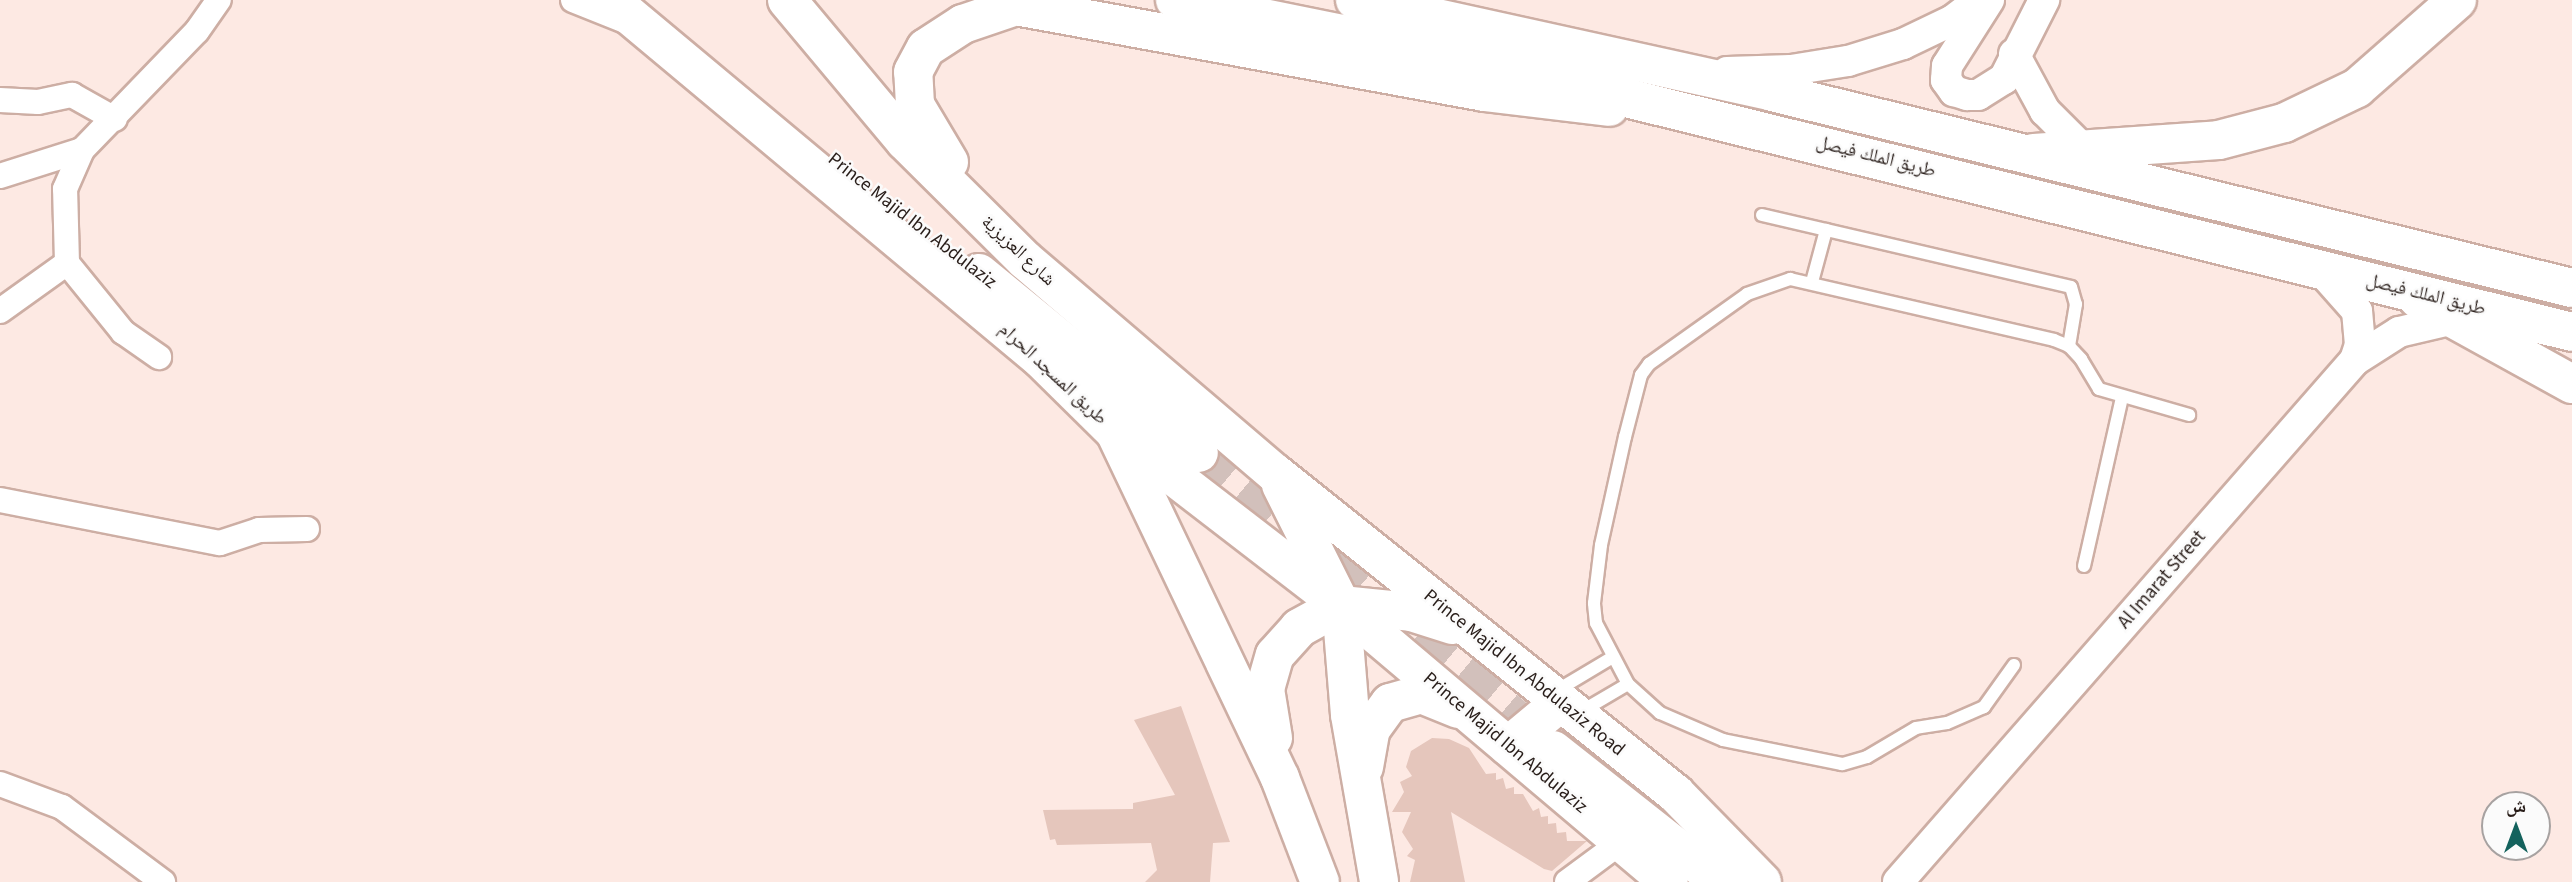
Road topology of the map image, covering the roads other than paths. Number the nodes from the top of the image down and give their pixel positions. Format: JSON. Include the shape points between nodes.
{"nodes":[{"id":1,"x":219,"y":0,"type":"edge"},
{"id":2,"x":573,"y":0,"type":"edge"},
{"id":3,"x":611,"y":0,"type":"edge"},
{"id":4,"x":617,"y":0,"type":"edge"},
{"id":5,"x":787,"y":0,"type":"edge"},
{"id":6,"x":1175,"y":0,"type":"edge"},
{"id":7,"x":1355,"y":0,"type":"edge"},
{"id":8,"x":1980,"y":0,"type":"edge"},
{"id":9,"x":1989,"y":0,"type":"edge"},
{"id":10,"x":2044,"y":0,"type":"edge"},
{"id":11,"x":2457,"y":0,"type":"edge"},
{"id":12,"x":1004,"y":3,"type":"edge"},
{"id":13,"x":648,"y":31,"type":"junction"},
{"id":14,"x":2014,"y":54,"type":"junction"},
{"id":15,"x":1691,"y":74,"type":"junction"},
{"id":16,"x":0,"y":100,"type":"edge"},
{"id":17,"x":1702,"y":117,"type":"junction"},
{"id":18,"x":115,"y":119,"type":"junction"},
{"id":19,"x":82,"y":150,"type":"junction"},
{"id":20,"x":2084,"y":150,"type":"junction"},
{"id":21,"x":2023,"y":154,"type":"junction"},
{"id":22,"x":0,"y":176,"type":"edge"},
{"id":23,"x":1762,"y":215,"type":"dead end"},
{"id":24,"x":1826,"y":230,"type":"junction"},
{"id":25,"x":1026,"y":260,"type":"junction"},
{"id":26,"x":67,"y":263,"type":"junction"},
{"id":27,"x":2318,"y":267,"type":"junction"},
{"id":28,"x":1812,"y":282,"type":"junction"},
{"id":29,"x":2572,"y":288,"type":"edge"},
{"id":30,"x":2401,"y":289,"type":"junction"},
{"id":31,"x":0,"y":311,"type":"edge"},
{"id":32,"x":2454,"y":319,"type":"junction"},
{"id":33,"x":2572,"y":332,"type":"edge"},
{"id":34,"x":2069,"y":346,"type":"junction"},
{"id":35,"x":159,"y":357,"type":"dead end"},
{"id":36,"x":2355,"y":360,"type":"junction"},
{"id":37,"x":2572,"y":384,"type":"edge"},
{"id":38,"x":2122,"y":397,"type":"junction"},
{"id":39,"x":2189,"y":415,"type":"dead end"},
{"id":40,"x":1115,"y":432,"type":"junction"},
{"id":41,"x":1199,"y":453,"type":"tunnel mouth"},
{"id":42,"x":1276,"y":474,"type":"junction"},
{"id":43,"x":0,"y":500,"type":"edge"},
{"id":44,"x":307,"y":529,"type":"dead end"},
{"id":45,"x":2084,"y":566,"type":"dead end"},
{"id":46,"x":1341,"y":605,"type":"junction"},
{"id":47,"x":1471,"y":631,"type":"junction"},
{"id":48,"x":1613,"y":657,"type":"junction"},
{"id":49,"x":2014,"y":665,"type":"dead end"},
{"id":50,"x":1628,"y":684,"type":"junction"},
{"id":51,"x":1563,"y":704,"type":"junction"},
{"id":52,"x":1471,"y":715,"type":"junction"},
{"id":53,"x":1508,"y":746,"type":"junction"},
{"id":54,"x":1553,"y":750,"type":"tunnel mouth"},
{"id":55,"x":1280,"y":778,"type":"junction"},
{"id":56,"x":1361,"y":782,"type":"junction"},
{"id":57,"x":0,"y":784,"type":"edge"},
{"id":58,"x":1621,"y":842,"type":"junction"},
{"id":59,"x":163,"y":882,"type":"edge"},
{"id":60,"x":1320,"y":882,"type":"edge"},
{"id":61,"x":1379,"y":882,"type":"edge"},
{"id":62,"x":1567,"y":882,"type":"edge"},
{"id":63,"x":1669,"y":882,"type":"edge"},
{"id":64,"x":1720,"y":882,"type":"edge"},
{"id":65,"x":1762,"y":882,"type":"edge"},
{"id":66,"x":1898,"y":882,"type":"edge"}],
"edges":[{"from":1,"to":18,"type":"street","via":[[197,31]]},
{"from":2,"to":13,"type":"street"},
{"from":3,"to":13,"type":"main road","name":"طريق المسجد الحرام"},
{"from":4,"to":41,"type":"main road","name":"Prince Majid Ibn Abdulaziz","via":[[903,211]]},
{"from":5,"to":25,"type":"main road","name":"شارع العزيزية","via":[[905,141]]},
{"from":6,"to":17,"type":"main road","name":"طريق الملك فيصل","via":[[1481,62]]},
{"from":7,"to":15,"type":"main road","name":"طريق الملك فيصل"},
{"from":8,"to":15,"type":"street","via":[[1953,20],[1903,44],[1848,61],[1791,70]]},
{"from":9,"to":14,"type":"street","via":[[1947,66],[1947,80],[1954,91],[1978,95],[2004,79]]},
{"from":10,"to":14,"type":"street"},
{"from":11,"to":20,"type":"main road","via":[[2357,88],[2284,123],[2219,140]]},
{"from":12,"to":17,"type":"main road","via":[[1484,92]]},
{"from":12,"to":25,"type":"main road","via":[[926,48],[913,72],[915,105],[935,145]]},
{"from":13,"to":40,"type":"main road","name":"طريق المسجد الحرام","via":[[1041,359]]},
{"from":14,"to":20,"type":"street","via":[[2045,111]]},
{"from":15,"to":21,"type":"main road","name":"طريق الملك فيصل"},
{"from":16,"to":18,"type":"street","via":[[38,102],[72,95]]},
{"from":17,"to":27,"type":"main road","name":"طريق الملك فيصل"},
{"from":18,"to":19,"type":"street"},
{"from":19,"to":22,"type":"street"},
{"from":19,"to":26,"type":"street","via":[[65,189]]},
{"from":20,"to":21,"type":"main road"},
{"from":21,"to":29,"type":"main road","name":"طريق الملك فيصل"},
{"from":23,"to":24,"type":"lane"},
{"from":24,"to":28,"type":"lane"},
{"from":24,"to":34,"type":"lane","via":[[2071,287],[2076,304]]},
{"from":25,"to":42,"type":"main road","name":"شارع العزيزية"},
{"from":26,"to":31,"type":"street"},
{"from":26,"to":35,"type":"street","via":[[123,332]]},
{"from":27,"to":30,"type":"main road","name":"طريق الملك فيصل"},
{"from":27,"to":36,"type":"street","via":[[2357,311],[2360,345]]},
{"from":28,"to":34,"type":"lane"},
{"from":28,"to":48,"type":"lane","via":[[1790,279],[1747,295],[1664,352],[1641,375],[1596,578],[1596,623]]},
{"from":30,"to":32,"type":"main road"},
{"from":30,"to":33,"type":"main road","name":"طريق الملك فيصل"},
{"from":32,"to":36,"type":"street","name":"Al Imarat Street","via":[[2399,332]]},
{"from":32,"to":37,"type":"main road"},
{"from":34,"to":38,"type":"lane","via":[[2099,389]]},
{"from":36,"to":66,"type":"street","name":"Al Imarat Street"},
{"from":38,"to":39,"type":"lane"},
{"from":38,"to":45,"type":"lane"},
{"from":40,"to":46,"type":"main road","name":"Prince Majid Ibn Abdulaziz"},
{"from":40,"to":55,"type":"main road","name":"طريق المسجد الحرام"},
{"from":42,"to":46,"type":"main road"},
{"from":42,"to":47,"type":"main road","name":"Prince Majid Ibn Abdulaziz Road"},
{"from":43,"to":44,"type":"street","via":[[220,543],[260,530]]},
{"from":46,"to":47,"type":"main road","via":[[1411,612]]},
{"from":46,"to":52,"type":"main road","name":"Prince Majid Ibn Abdulaziz"},
{"from":46,"to":55,"type":"main road","via":[[1299,628],[1275,655],[1265,690]]},
{"from":46,"to":56,"type":"main road"},
{"from":47,"to":51,"type":"main road","name":"Prince Majid Ibn Abdulaziz Road"},
{"from":48,"to":50,"type":"lane"},
{"from":48,"to":51,"type":"lane"},
{"from":49,"to":50,"type":"lane","via":[[1984,707],[1947,723],[1916,728],[1857,762],[1842,764],[1700,733],[1660,712]]},
{"from":50,"to":51,"type":"lane"},
{"from":51,"to":53,"type":"main road"},
{"from":51,"to":65,"type":"main road","name":"Prince Majid Ibn Abdulaziz Road","via":[[1676,794]]},
{"from":52,"to":53,"type":"main road","name":"Prince Majid Ibn Abdulaziz"},
{"from":52,"to":56,"type":"main road","via":[[1421,694],[1390,702],[1371,729]]},
{"from":53,"to":58,"type":"main road","name":"Prince Majid Ibn Abdulaziz"},
{"from":54,"to":64,"type":"main road","name":"Prince Majid Ibn Abdulaziz"},
{"from":55,"to":60,"type":"main road","name":"طريق المسجد الحرام"},
{"from":56,"to":61,"type":"main road"},
{"from":57,"to":59,"type":"street","via":[[62,807]]},
{"from":58,"to":62,"type":"street"},
{"from":58,"to":63,"type":"main road","name":"Prince Majid Ibn Abdulaziz"}]}
